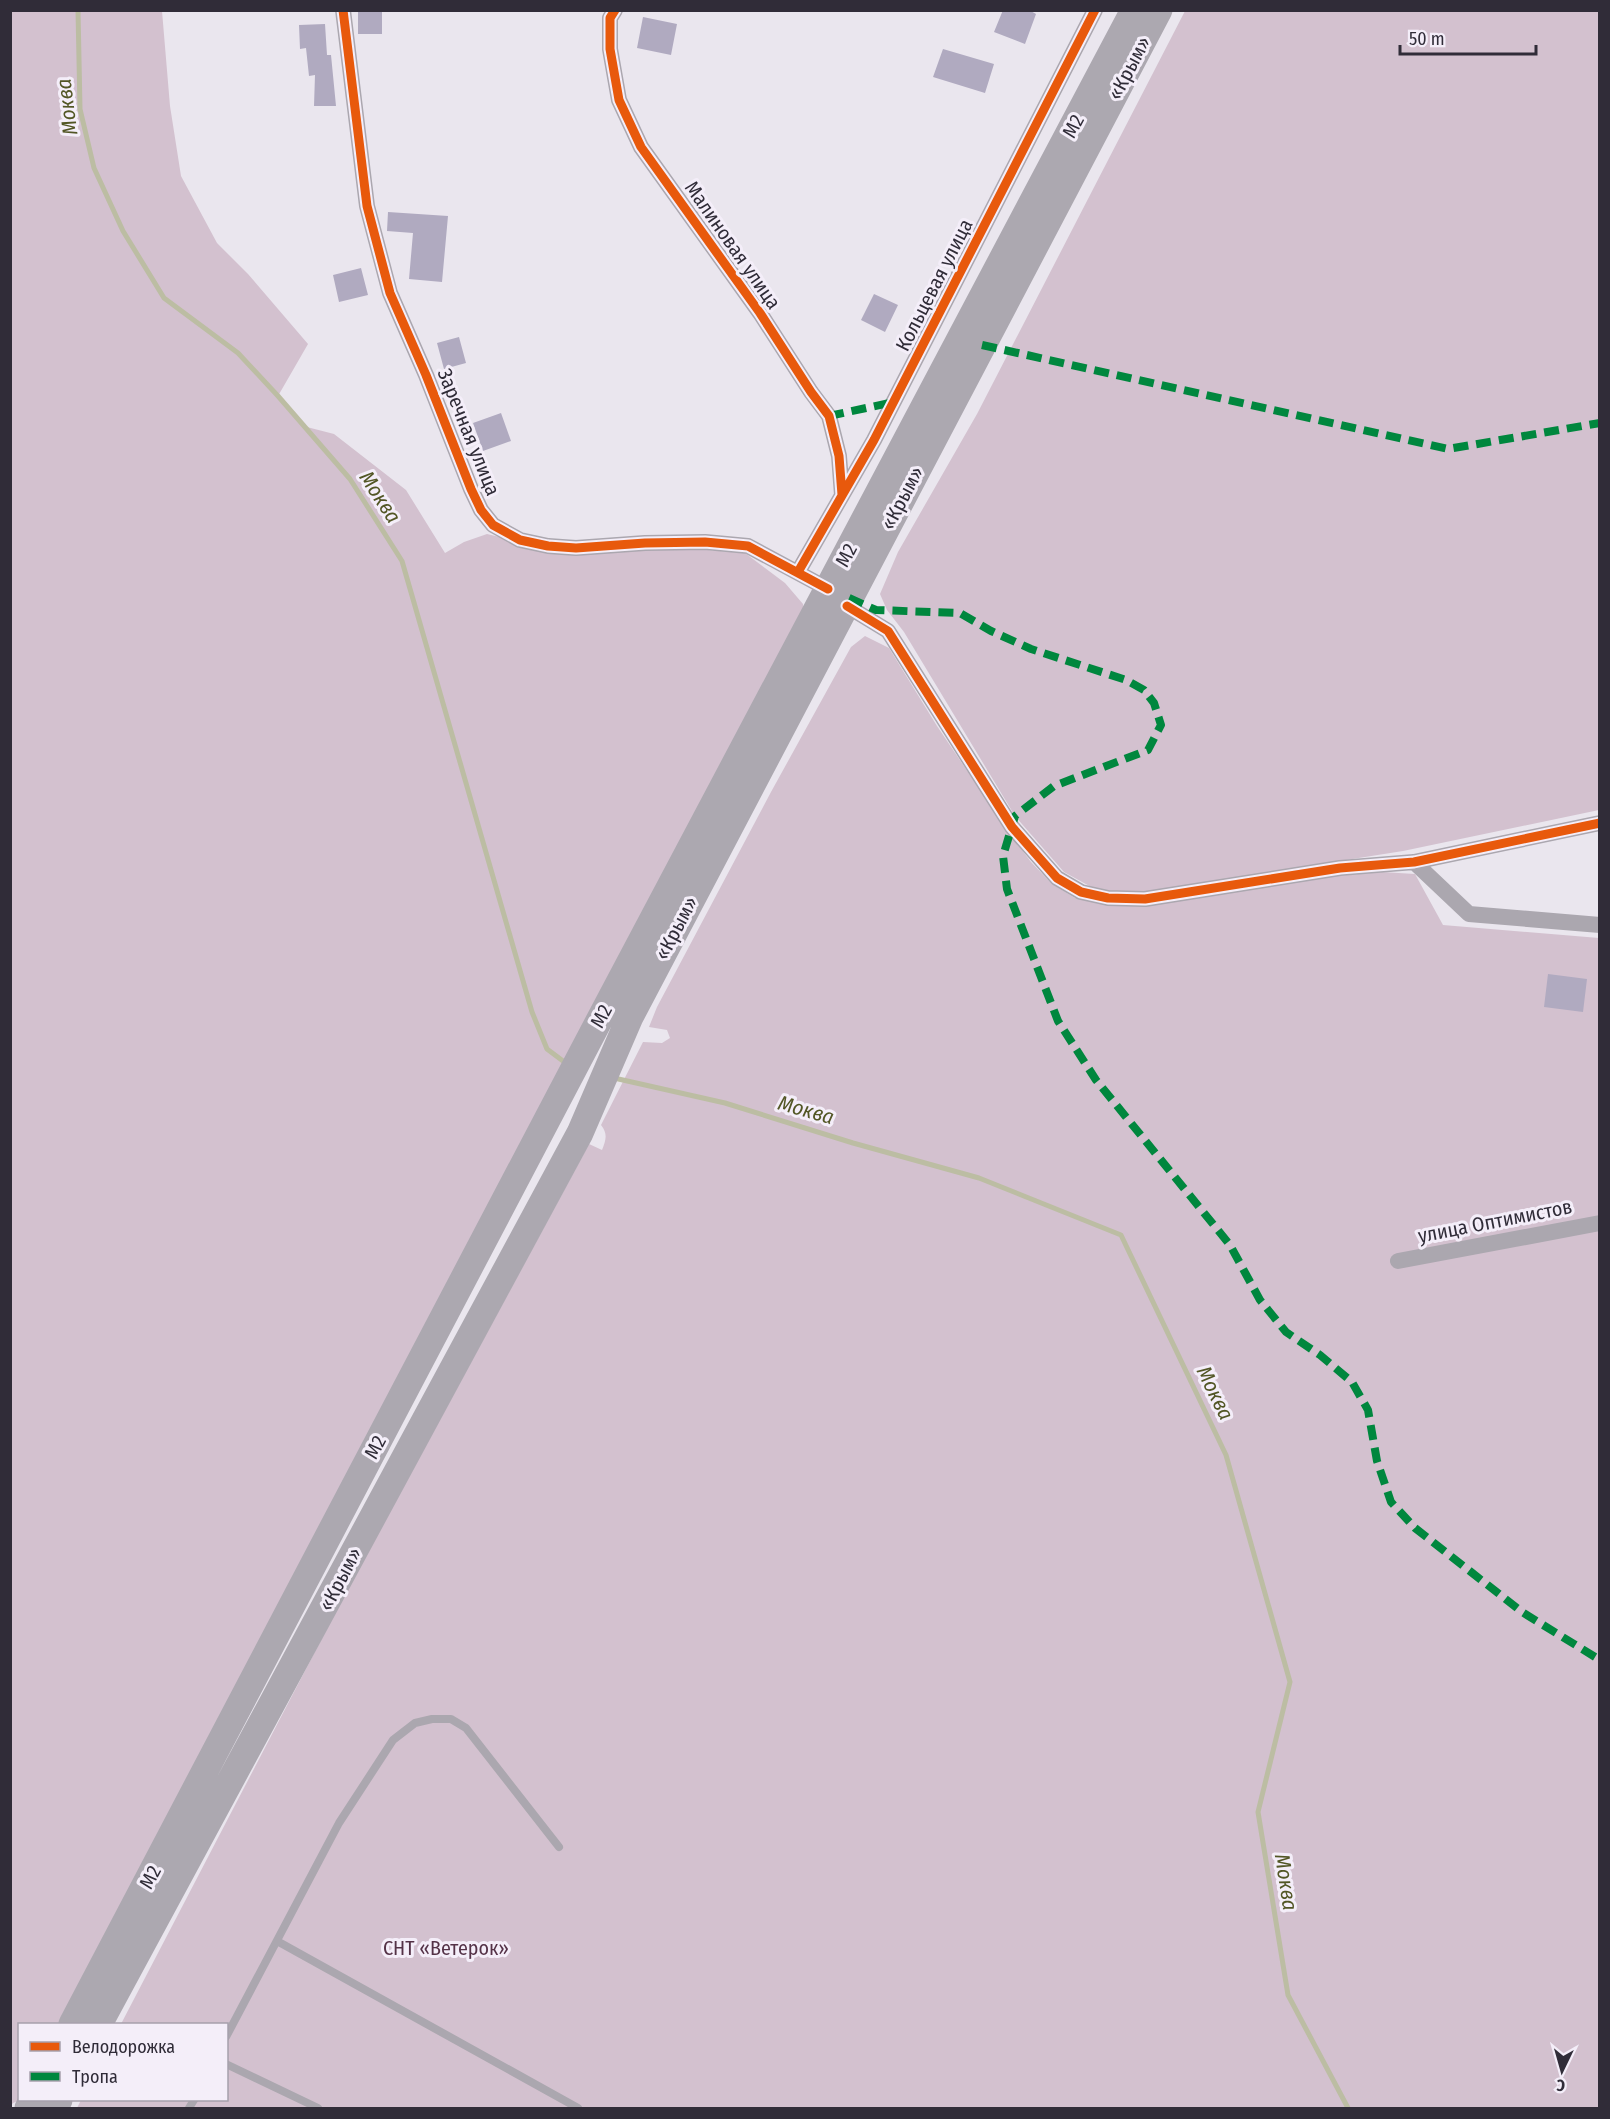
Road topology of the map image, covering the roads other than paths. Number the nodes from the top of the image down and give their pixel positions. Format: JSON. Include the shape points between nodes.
{"nodes":[{"id":1,"x":343,"y":10,"type":"edge"},
{"id":2,"x":1095,"y":10,"type":"edge"},
{"id":3,"x":1134,"y":10,"type":"edge"},
{"id":4,"x":1159,"y":10,"type":"edge"},
{"id":5,"x":611,"y":13,"type":"edge"},
{"id":6,"x":843,"y":495,"type":"junction"},
{"id":7,"x":798,"y":572,"type":"junction"},
{"id":8,"x":837,"y":598,"type":"junction"},
{"id":9,"x":1599,"y":823,"type":"edge"},
{"id":10,"x":1414,"y":862,"type":"junction"},
{"id":11,"x":1599,"y":925,"type":"edge"},
{"id":12,"x":1599,"y":1223,"type":"edge"},
{"id":13,"x":1398,"y":1261,"type":"dead end"},
{"id":14,"x":559,"y":1847,"type":"dead end"},
{"id":15,"x":277,"y":1941,"type":"junction"},
{"id":16,"x":73,"y":2023,"type":"edge"},
{"id":17,"x":100,"y":2023,"type":"edge"},
{"id":18,"x":228,"y":2033,"type":"edge"},
{"id":19,"x":228,"y":2065,"type":"edge"},
{"id":20,"x":318,"y":2109,"type":"edge"},
{"id":21,"x":578,"y":2109,"type":"edge"}],
"edges":[{"from":1,"to":7,"type":"street","name":"Заречная улица","via":[[367,206],[390,293],[471,489],[487,518],[520,540],[548,546],[705,542],[748,546]]},
{"from":2,"to":6,"type":"street","name":"Кольцевая улица"},
{"from":3,"to":8,"type":"highway","name":"М2"},
{"from":4,"to":17,"type":"highway","name":"«Крым»","via":[[630,1017],[580,1133]]},
{"from":5,"to":6,"type":"street","name":"Малиновая улица","via":[[610,49],[619,100],[641,147],[829,416]]},
{"from":6,"to":7,"type":"street","name":"Кольцевая улица"},
{"from":7,"to":8,"type":"street","name":"Заречная улица"},
{"from":8,"to":10,"type":"street","name":"Заречная улица","via":[[888,631],[1012,827],[1057,878],[1081,892],[1108,898],[1145,899],[1340,868]]},
{"from":8,"to":16,"type":"highway","name":"М2"},
{"from":9,"to":10,"type":"street","name":"Заречная улица"},
{"from":10,"to":11,"type":"street","via":[[1469,914]]},
{"from":12,"to":13,"type":"street","name":"улица Оптимистов"},
{"from":14,"to":15,"type":"lane","via":[[466,1728],[451,1719],[415,1723],[393,1740],[339,1823]]},
{"from":15,"to":18,"type":"lane"},
{"from":15,"to":21,"type":"lane"},
{"from":19,"to":20,"type":"lane"}]}
